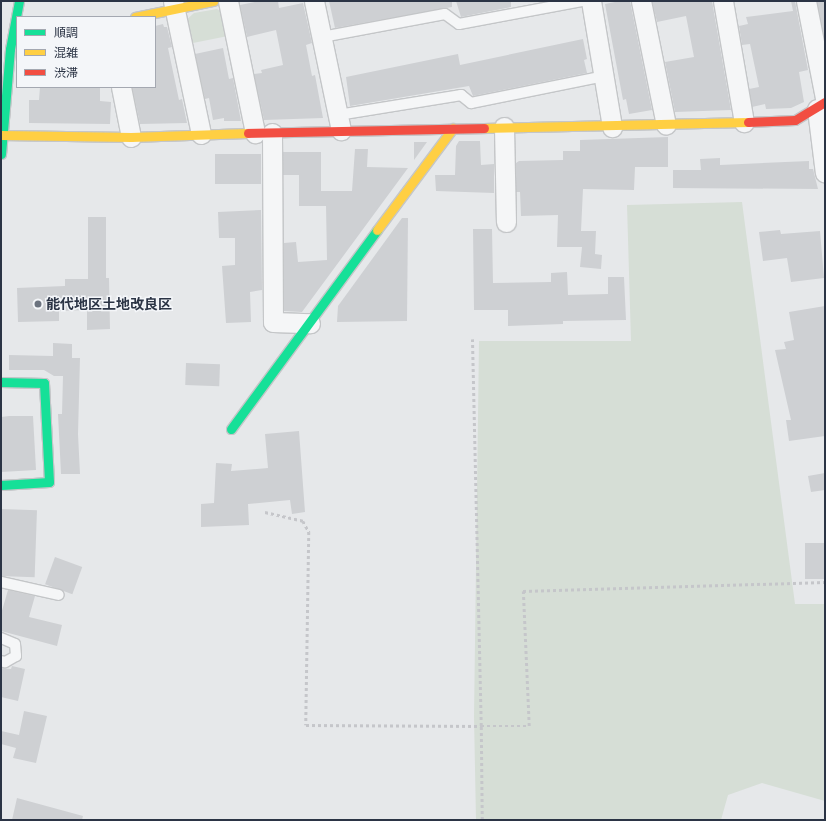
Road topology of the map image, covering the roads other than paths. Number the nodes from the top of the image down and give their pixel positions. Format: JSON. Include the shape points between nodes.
{"nodes":[{"id":1,"x":19,"y":1,"type":"edge"},
{"id":2,"x":213,"y":1,"type":"edge"},
{"id":3,"x":228,"y":1,"type":"edge"},
{"id":4,"x":314,"y":1,"type":"edge"},
{"id":5,"x":582,"y":1,"type":"edge"},
{"id":6,"x":591,"y":1,"type":"edge"},
{"id":7,"x":641,"y":1,"type":"edge"},
{"id":8,"x":723,"y":1,"type":"edge"},
{"id":9,"x":806,"y":1,"type":"edge"},
{"id":10,"x":174,"y":5,"type":"edge"},
{"id":11,"x":17,"y":16,"type":"edge"},
{"id":12,"x":138,"y":16,"type":"edge"},
{"id":13,"x":16,"y":24,"type":"edge"},
{"id":14,"x":322,"y":37,"type":"junction"},
{"id":15,"x":14,"y":40,"type":"edge"},
{"id":16,"x":604,"y":76,"type":"junction"},
{"id":17,"x":121,"y":88,"type":"edge"},
{"id":18,"x":822,"y":103,"type":"edge"},
{"id":19,"x":744,"y":122,"type":"junction"},
{"id":20,"x":340,"y":123,"type":"junction"},
{"id":21,"x":666,"y":125,"type":"junction"},
{"id":22,"x":504,"y":127,"type":"junction"},
{"id":23,"x":612,"y":127,"type":"junction"},
{"id":24,"x":453,"y":128,"type":"junction"},
{"id":25,"x":264,"y":133,"type":"junction"},
{"id":26,"x":201,"y":134,"type":"junction"},
{"id":27,"x":2,"y":135,"type":"edge"},
{"id":28,"x":131,"y":137,"type":"junction"},
{"id":29,"x":1,"y":154,"type":"edge"},
{"id":30,"x":825,"y":173,"type":"edge"},
{"id":31,"x":506,"y":222,"type":"dead end"},
{"id":32,"x":310,"y":323,"type":"junction"},
{"id":33,"x":1,"y":382,"type":"edge"},
{"id":34,"x":231,"y":430,"type":"dead end"},
{"id":35,"x":1,"y":485,"type":"edge"},
{"id":36,"x":1,"y":582,"type":"edge"},
{"id":37,"x":59,"y":596,"type":"dead end"},
{"id":38,"x":1,"y":638,"type":"edge"},
{"id":39,"x":1,"y":661,"type":"edge"}],
"edges":[{"from":1,"to":11,"type":"street"},
{"from":2,"to":10,"type":"street"},
{"from":3,"to":25,"type":"street"},
{"from":4,"to":14,"type":"street"},
{"from":5,"to":14,"type":"lane","via":[[458,24],[445,14]]},
{"from":6,"to":16,"type":"street"},
{"from":7,"to":21,"type":"street"},
{"from":8,"to":19,"type":"street"},
{"from":9,"to":18,"type":"street"},
{"from":10,"to":12,"type":"street"},
{"from":10,"to":26,"type":"street"},
{"from":13,"to":15,"type":"street"},
{"from":14,"to":20,"type":"street"},
{"from":15,"to":27,"type":"street"},
{"from":16,"to":20,"type":"lane","via":[[471,103],[461,96]]},
{"from":16,"to":23,"type":"street"},
{"from":17,"to":28,"type":"street"},
{"from":18,"to":19,"type":"street","via":[[795,120]]},
{"from":18,"to":30,"type":"street"},
{"from":19,"to":21,"type":"street"},
{"from":20,"to":24,"type":"street"},
{"from":20,"to":25,"type":"street"},
{"from":21,"to":23,"type":"street"},
{"from":22,"to":23,"type":"street"},
{"from":22,"to":24,"type":"street"},
{"from":22,"to":31,"type":"street"},
{"from":24,"to":32,"type":"street"},
{"from":25,"to":26,"type":"street"},
{"from":25,"to":32,"type":"street","via":[[272,322]]},
{"from":26,"to":28,"type":"street"},
{"from":27,"to":28,"type":"street"},
{"from":27,"to":29,"type":"street"},
{"from":32,"to":34,"type":"street"},
{"from":33,"to":35,"type":"street","via":[[44,383],[49,482]]},
{"from":36,"to":37,"type":"lane"},
{"from":38,"to":39,"type":"lane","via":[[15,644],[16,656],[5,662]]}]}
